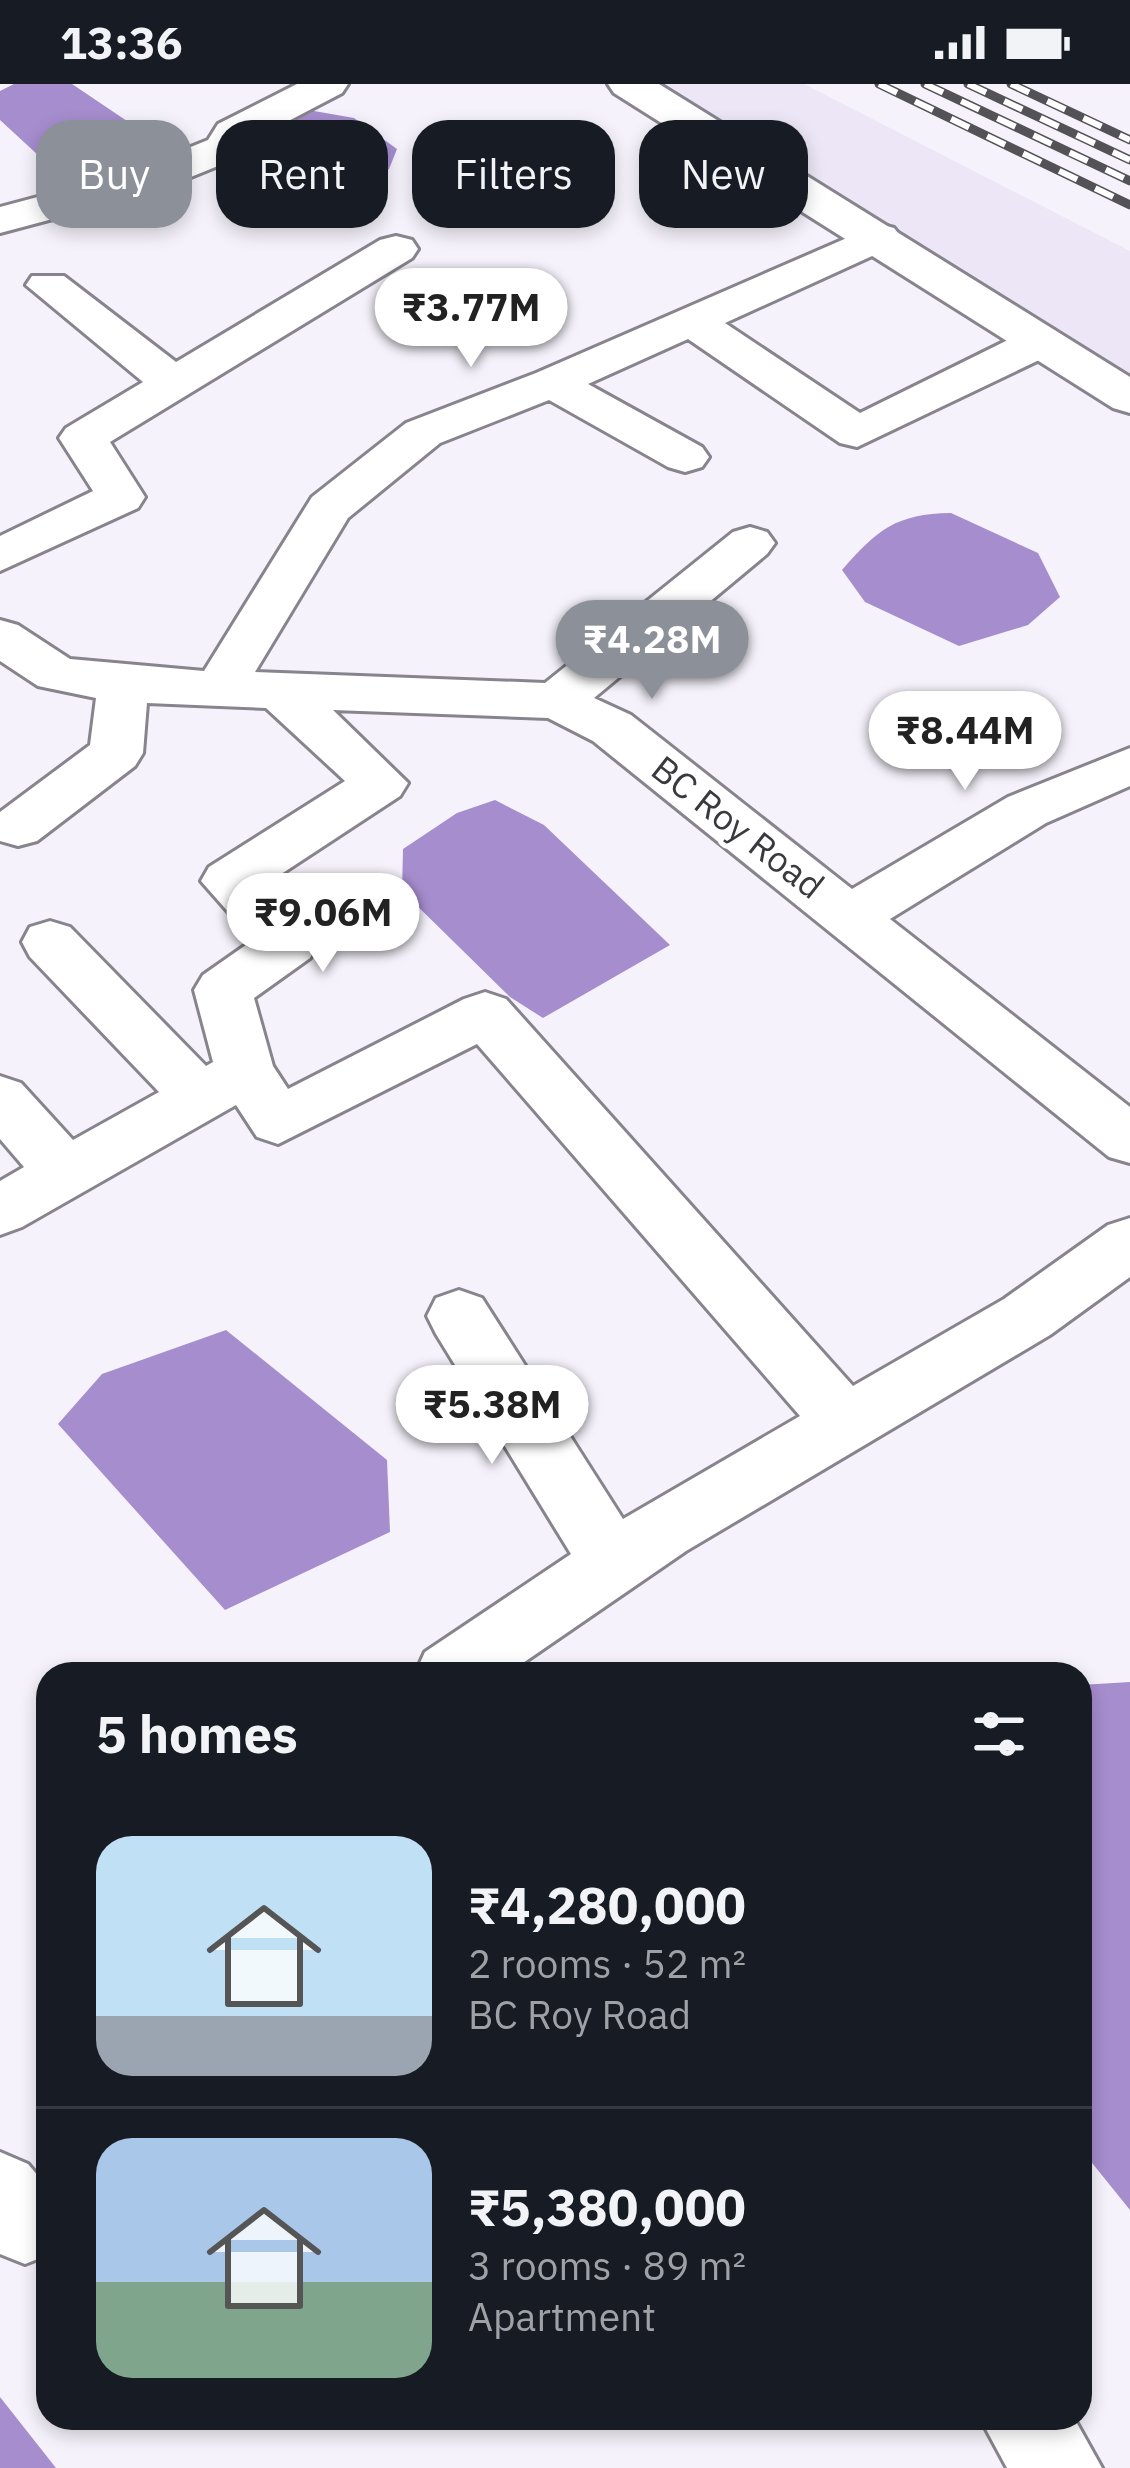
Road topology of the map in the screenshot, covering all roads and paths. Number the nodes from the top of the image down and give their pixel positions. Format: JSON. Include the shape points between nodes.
{"nodes":[{"id":1,"x":328,"y":84,"type":"edge"},
{"id":2,"x":629,"y":84,"type":"edge"},
{"id":3,"x":0,"y":220,"type":"edge"},
{"id":4,"x":879,"y":237,"type":"junction"},
{"id":5,"x":396,"y":249,"type":"dead end"},
{"id":6,"x":47,"y":285,"type":"dead end"},
{"id":7,"x":692,"y":321,"type":"junction"},
{"id":8,"x":1040,"y":342,"type":"junction"},
{"id":9,"x":551,"y":383,"type":"junction"},
{"id":10,"x":173,"y":384,"type":"junction"},
{"id":11,"x":1130,"y":398,"type":"edge"},
{"id":12,"x":685,"y":457,"type":"dead end"},
{"id":13,"x":750,"y":543,"type":"dead end"},
{"id":14,"x":0,"y":556,"type":"edge"},
{"id":15,"x":0,"y":637,"type":"edge"},
{"id":16,"x":123,"y":685,"type":"junction"},
{"id":17,"x":220,"y":687,"type":"junction"},
{"id":18,"x":276,"y":688,"type":"junction"},
{"id":19,"x":557,"y":701,"type":"junction"},
{"id":20,"x":1128,"y":766,"type":"edge"},
{"id":21,"x":18,"y":827,"type":"dead end"},
{"id":22,"x":851,"y":916,"type":"junction"},
{"id":23,"x":50,"y":942,"type":"dead end"},
{"id":24,"x":222,"y":1084,"type":"junction"},
{"id":25,"x":0,"y":1099,"type":"edge"},
{"id":26,"x":1130,"y":1140,"type":"edge"},
{"id":27,"x":65,"y":1172,"type":"junction"},
{"id":28,"x":0,"y":1210,"type":"edge"},
{"id":29,"x":1130,"y":1244,"type":"edge"},
{"id":30,"x":459,"y":1316,"type":"dead end"},
{"id":31,"x":846,"y":1423,"type":"junction"},
{"id":32,"x":613,"y":1563,"type":"junction"},
{"id":33,"x":479,"y":1662,"type":"edge"},
{"id":34,"x":0,"y":2192,"type":"edge"},
{"id":35,"x":36,"y":2219,"type":"edge"},
{"id":36,"x":1031,"y":2430,"type":"edge"},
{"id":37,"x":1059,"y":2468,"type":"edge"}],
"edges":[{"from":1,"to":3,"type":"street","via":[[233,133],[225,148],[139,183]]},
{"from":2,"to":4,"type":"main road"},
{"from":4,"to":7,"type":"street"},
{"from":4,"to":8,"type":"main road"},
{"from":5,"to":10,"type":"street"},
{"from":6,"to":10,"type":"street"},
{"from":7,"to":8,"type":"street","via":[[857,433]]},
{"from":7,"to":9,"type":"street"},
{"from":8,"to":11,"type":"main road"},
{"from":9,"to":12,"type":"street"},
{"from":9,"to":17,"type":"street","via":[[423,433],[329,508]]},
{"from":10,"to":14,"type":"street","via":[[82,438],[121,497]]},
{"from":13,"to":19,"type":"street"},
{"from":15,"to":16,"type":"street","name":"BC Roy Road","via":[[56,674]]},
{"from":16,"to":17,"type":"street","name":"BC Roy Road"},
{"from":16,"to":21,"type":"street","via":[[116,753]]},
{"from":17,"to":18,"type":"street","name":"BC Roy Road"},
{"from":18,"to":19,"type":"street","name":"BC Roy Road"},
{"from":18,"to":24,"type":"street","via":[[381,782],[229,880],[290,943],[223,990]]},
{"from":19,"to":22,"type":"street","name":"BC Roy Road","via":[[612,728]]},
{"from":20,"to":22,"type":"street","via":[[1027,809]]},
{"from":22,"to":26,"type":"street","name":"BC Roy Road"},
{"from":23,"to":24,"type":"street"},
{"from":24,"to":27,"type":"street"},
{"from":24,"to":31,"type":"street","via":[[278,1121],[485,1014]]},
{"from":25,"to":27,"type":"street"},
{"from":27,"to":28,"type":"street"},
{"from":29,"to":31,"type":"street","via":[[1027,1317]]},
{"from":30,"to":32,"type":"street"},
{"from":31,"to":32,"type":"street"},
{"from":32,"to":33,"type":"street"},
{"from":34,"to":35,"type":"street","via":[[25,2224]]},
{"from":36,"to":37,"type":"street"}]}
